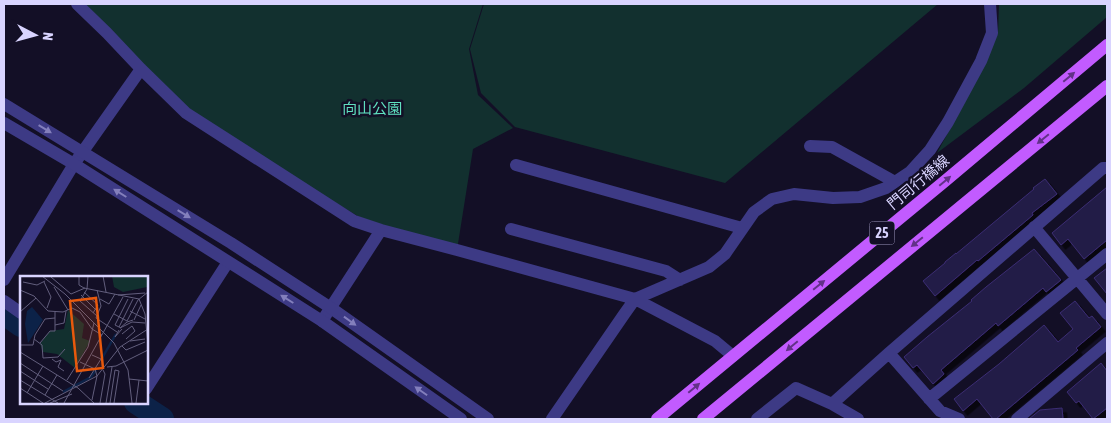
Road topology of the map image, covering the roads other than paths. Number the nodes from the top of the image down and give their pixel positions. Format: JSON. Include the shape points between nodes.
{"nodes":[{"id":1,"x":77,"y":4,"type":"edge"},
{"id":2,"x":990,"y":4,"type":"edge"},
{"id":3,"x":1107,"y":45,"type":"edge"},
{"id":4,"x":141,"y":69,"type":"junction"},
{"id":5,"x":1107,"y":86,"type":"edge"},
{"id":6,"x":4,"y":104,"type":"edge"},
{"id":7,"x":4,"y":123,"type":"edge"},
{"id":8,"x":810,"y":146,"type":"dead end"},
{"id":9,"x":83,"y":152,"type":"junction"},
{"id":10,"x":74,"y":164,"type":"junction"},
{"id":11,"x":516,"y":165,"type":"dead end"},
{"id":12,"x":1107,"y":168,"type":"edge"},
{"id":13,"x":895,"y":182,"type":"junction"},
{"id":14,"x":1034,"y":227,"type":"junction"},
{"id":15,"x":742,"y":228,"type":"junction"},
{"id":16,"x":511,"y":229,"type":"dead end"},
{"id":17,"x":381,"y":230,"type":"junction"},
{"id":18,"x":1107,"y":254,"type":"edge"},
{"id":19,"x":228,"y":262,"type":"junction"},
{"id":20,"x":1077,"y":279,"type":"junction"},
{"id":21,"x":4,"y":280,"type":"edge"},
{"id":22,"x":680,"y":280,"type":"junction"},
{"id":23,"x":635,"y":300,"type":"junction"},
{"id":24,"x":4,"y":301,"type":"edge"},
{"id":25,"x":331,"y":308,"type":"junction"},
{"id":26,"x":20,"y":312,"type":"edge"},
{"id":27,"x":1107,"y":314,"type":"edge"},
{"id":28,"x":322,"y":322,"type":"junction"},
{"id":29,"x":1107,"y":343,"type":"edge"},
{"id":30,"x":889,"y":353,"type":"junction"},
{"id":31,"x":733,"y":356,"type":"junction"},
{"id":32,"x":148,"y":386,"type":"edge"},
{"id":33,"x":930,"y":399,"type":"junction"},
{"id":34,"x":832,"y":404,"type":"junction"},
{"id":35,"x":460,"y":419,"type":"edge"},
{"id":36,"x":488,"y":419,"type":"edge"},
{"id":37,"x":552,"y":419,"type":"edge"},
{"id":38,"x":656,"y":419,"type":"edge"},
{"id":39,"x":704,"y":419,"type":"edge"},
{"id":40,"x":757,"y":419,"type":"edge"},
{"id":41,"x":858,"y":419,"type":"edge"},
{"id":42,"x":959,"y":419,"type":"edge"},
{"id":43,"x":1017,"y":419,"type":"edge"}],
"edges":[{"from":1,"to":4,"type":"street"},
{"from":2,"to":13,"type":"street","via":[[992,33],[981,61],[930,150],[910,172]]},
{"from":31,"to":3,"type":"main road","name":"門司行橋線","number":"25","one_way":true},
{"from":4,"to":9,"type":"street"},
{"from":4,"to":17,"type":"street","via":[[186,113],[354,221]]},
{"from":5,"to":39,"type":"main road","number":"25","one_way":true},
{"from":6,"to":9,"type":"street","one_way":true},
{"from":7,"to":10,"type":"street"},
{"from":8,"to":13,"type":"street","via":[[832,146]]},
{"from":9,"to":10,"type":"street"},
{"from":9,"to":25,"type":"street","one_way":true},
{"from":19,"to":10,"type":"street","one_way":true},
{"from":10,"to":21,"type":"street"},
{"from":11,"to":15,"type":"street"},
{"from":12,"to":14,"type":"street","via":[[1103,168]]},
{"from":13,"to":15,"type":"street","via":[[860,196],[834,198],[794,194],[772,199],[754,212]]},
{"from":14,"to":20,"type":"street"},
{"from":14,"to":30,"type":"street"},
{"from":15,"to":22,"type":"street","via":[[725,254],[709,267]]},
{"from":16,"to":22,"type":"street","via":[[666,271]]},
{"from":17,"to":23,"type":"street"},
{"from":17,"to":25,"type":"street"},
{"from":18,"to":20,"type":"street"},
{"from":28,"to":19,"type":"street","one_way":true},
{"from":19,"to":32,"type":"street"},
{"from":20,"to":27,"type":"street"},
{"from":20,"to":33,"type":"street"},
{"from":22,"to":23,"type":"street"},
{"from":23,"to":31,"type":"street","via":[[715,341]]},
{"from":23,"to":37,"type":"street"},
{"from":24,"to":26,"type":"street"},
{"from":25,"to":28,"type":"street"},
{"from":25,"to":36,"type":"street","one_way":true},
{"from":35,"to":28,"type":"street","one_way":true},
{"from":29,"to":43,"type":"street"},
{"from":30,"to":33,"type":"street"},
{"from":30,"to":34,"type":"street"},
{"from":38,"to":31,"type":"main road","name":"門司行橋線","number":"25","one_way":true},
{"from":33,"to":42,"type":"street","via":[[940,411]]},
{"from":34,"to":40,"type":"street","via":[[796,388]]},
{"from":34,"to":41,"type":"street"}]}
